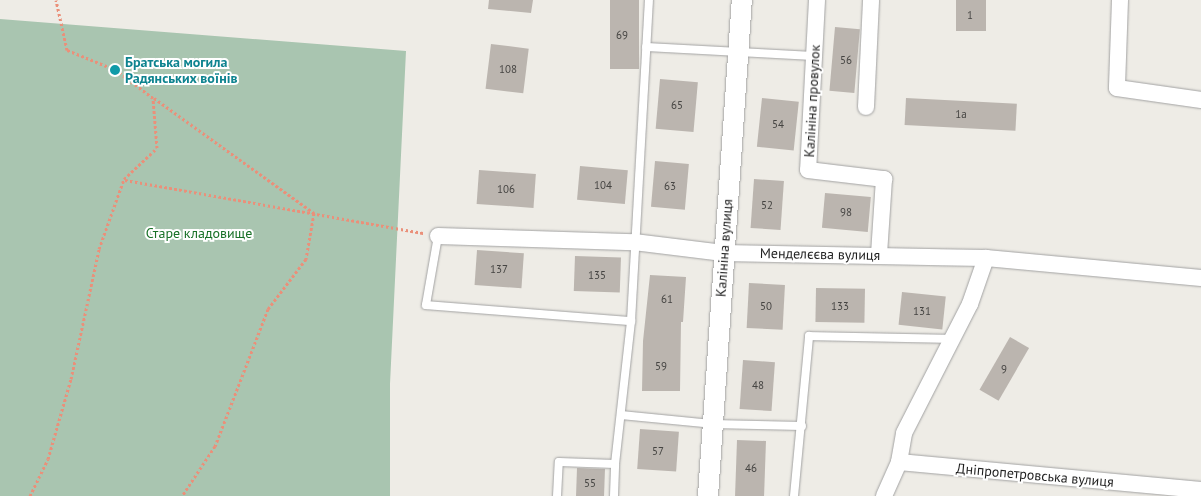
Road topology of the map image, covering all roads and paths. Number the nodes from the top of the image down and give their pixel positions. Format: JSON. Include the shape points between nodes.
{"nodes":[{"id":1,"x":56,"y":0,"type":"edge"},
{"id":2,"x":649,"y":0,"type":"edge"},
{"id":3,"x":742,"y":0,"type":"edge"},
{"id":4,"x":817,"y":0,"type":"edge"},
{"id":5,"x":871,"y":0,"type":"edge"},
{"id":6,"x":1120,"y":0,"type":"edge"},
{"id":7,"x":646,"y":47,"type":"junction"},
{"id":8,"x":738,"y":54,"type":"junction"},
{"id":9,"x":814,"y":56,"type":"junction"},
{"id":10,"x":153,"y":98,"type":"junction"},
{"id":11,"x":1201,"y":100,"type":"edge"},
{"id":12,"x":866,"y":107,"type":"dead end"},
{"id":13,"x":124,"y":179,"type":"junction"},
{"id":14,"x":314,"y":214,"type":"junction"},
{"id":15,"x":438,"y":236,"type":"junction"},
{"id":16,"x":634,"y":242,"type":"junction"},
{"id":17,"x":723,"y":253,"type":"junction"},
{"id":18,"x":879,"y":255,"type":"junction"},
{"id":19,"x":986,"y":258,"type":"junction"},
{"id":20,"x":1201,"y":278,"type":"edge"},
{"id":21,"x":631,"y":321,"type":"junction"},
{"id":22,"x":952,"y":339,"type":"junction"},
{"id":23,"x":621,"y":415,"type":"junction"},
{"id":24,"x":712,"y":424,"type":"junction"},
{"id":25,"x":802,"y":426,"type":"junction"},
{"id":26,"x":899,"y":462,"type":"junction"},
{"id":27,"x":615,"y":464,"type":"junction"},
{"id":28,"x":1201,"y":490,"type":"edge"},
{"id":29,"x":30,"y":496,"type":"edge"},
{"id":30,"x":182,"y":496,"type":"edge"},
{"id":31,"x":557,"y":496,"type":"edge"},
{"id":32,"x":614,"y":496,"type":"edge"},
{"id":33,"x":708,"y":496,"type":"edge"},
{"id":34,"x":794,"y":496,"type":"edge"},
{"id":35,"x":884,"y":496,"type":"edge"}],
"edges":[{"from":1,"to":10,"type":"path","via":[[67,50],[116,70]]},
{"from":2,"to":7,"type":"lane"},
{"from":3,"to":8,"type":"street","name":"Калініна вулиця"},
{"from":4,"to":9,"type":"street","name":"Калініна провулок"},
{"from":5,"to":12,"type":"street"},
{"from":6,"to":11,"type":"street","via":[[1117,88]]},
{"from":7,"to":8,"type":"lane"},
{"from":7,"to":16,"type":"lane"},
{"from":8,"to":9,"type":"lane"},
{"from":8,"to":17,"type":"street","name":"Калініна вулиця"},
{"from":9,"to":18,"type":"street","name":"Калініна провулок","via":[[808,170],[884,178]]},
{"from":10,"to":13,"type":"path","via":[[157,148]]},
{"from":10,"to":14,"type":"path"},
{"from":13,"to":14,"type":"path"},
{"from":13,"to":29,"type":"path","via":[[99,249],[72,379],[48,459]]},
{"from":14,"to":15,"type":"path"},
{"from":14,"to":30,"type":"path","via":[[306,259],[268,309],[215,446]]},
{"from":15,"to":16,"type":"street","name":"Менделєєва вулиця"},
{"from":15,"to":21,"type":"lane","via":[[426,305]]},
{"from":16,"to":17,"type":"street","name":"Менделєєва вулиця"},
{"from":16,"to":21,"type":"lane"},
{"from":17,"to":18,"type":"street","name":"Менделєєва вулиця"},
{"from":17,"to":24,"type":"street","name":"Калініна вулиця"},
{"from":18,"to":19,"type":"street","name":"Менделєєва вулиця"},
{"from":19,"to":20,"type":"street","name":"Менделєєва вулиця"},
{"from":19,"to":22,"type":"street","via":[[980,280]]},
{"from":21,"to":23,"type":"lane"},
{"from":22,"to":25,"type":"lane","via":[[809,336]]},
{"from":22,"to":26,"type":"street","via":[[904,433]]},
{"from":23,"to":24,"type":"lane"},
{"from":23,"to":27,"type":"lane"},
{"from":24,"to":25,"type":"lane"},
{"from":24,"to":33,"type":"street","name":"Калініна вулиця"},
{"from":25,"to":34,"type":"lane"},
{"from":26,"to":28,"type":"street","name":"Дніпропетровська вулиця"},
{"from":26,"to":35,"type":"street"},
{"from":27,"to":31,"type":"lane","via":[[559,462]]},
{"from":27,"to":32,"type":"lane"}]}
